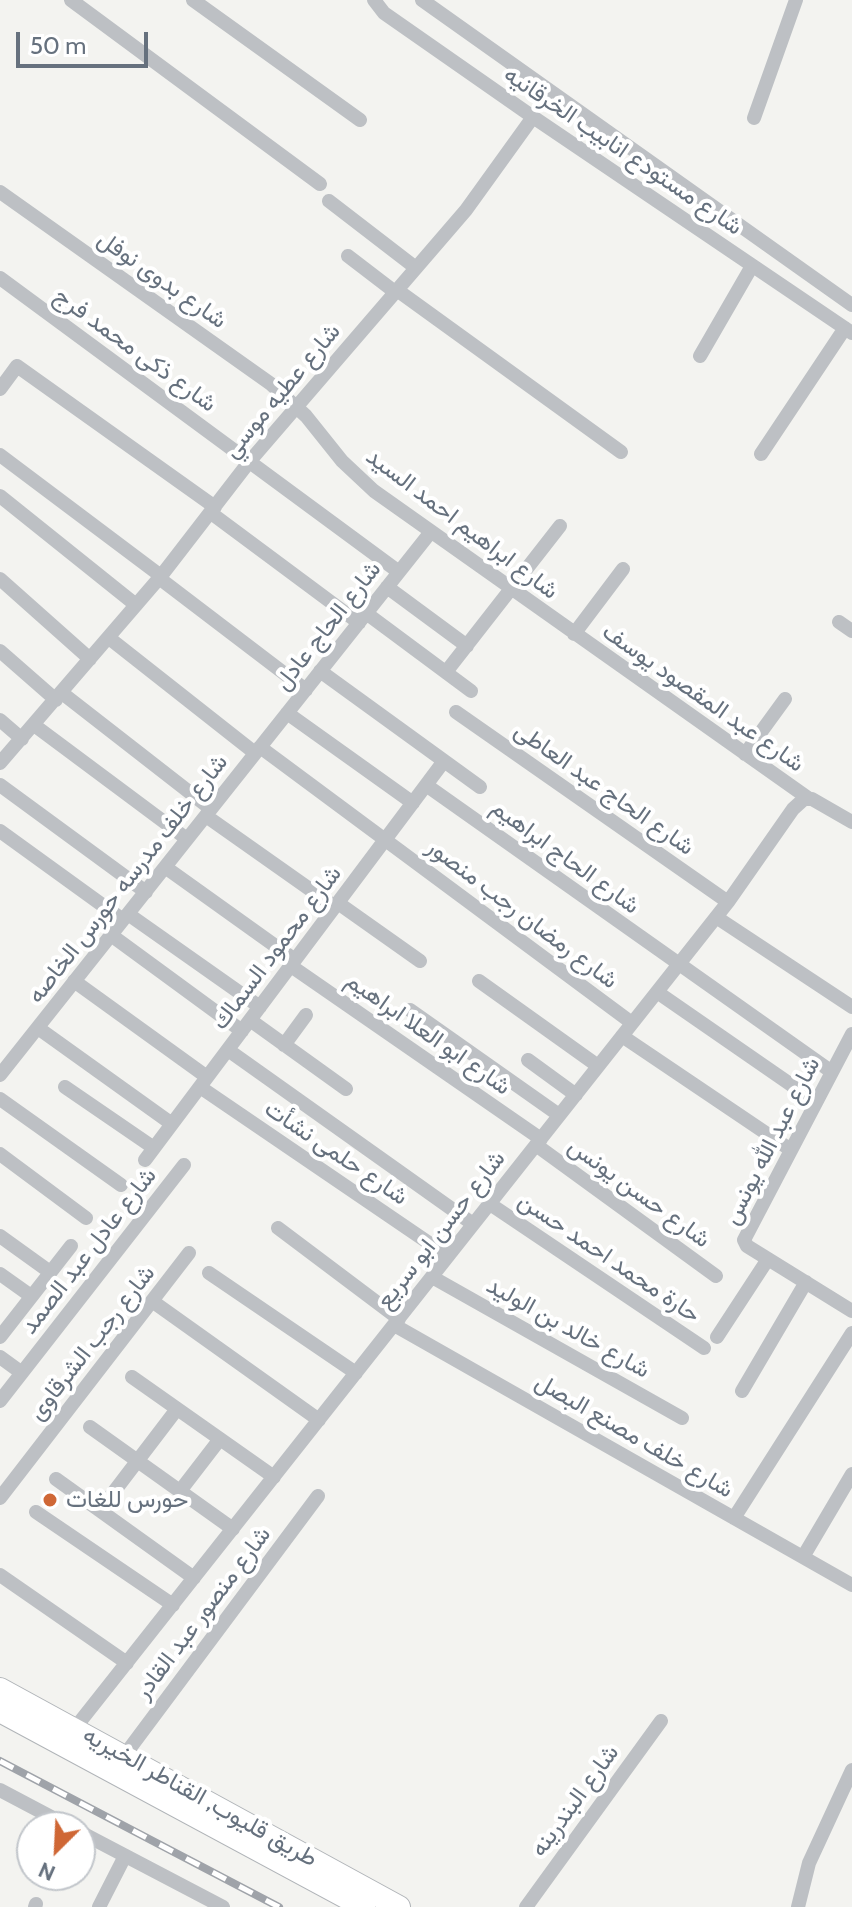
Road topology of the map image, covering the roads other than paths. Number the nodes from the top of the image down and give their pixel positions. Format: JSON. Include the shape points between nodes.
{"nodes":[{"id":1,"x":71,"y":0,"type":"edge"},
{"id":2,"x":193,"y":0,"type":"edge"},
{"id":3,"x":374,"y":0,"type":"edge"},
{"id":4,"x":422,"y":0,"type":"edge"},
{"id":5,"x":796,"y":0,"type":"edge"},
{"id":6,"x":533,"y":117,"type":"junction"},
{"id":7,"x":754,"y":118,"type":"dead end"},
{"id":8,"x":360,"y":120,"type":"dead end"},
{"id":9,"x":320,"y":184,"type":"dead end"},
{"id":10,"x":0,"y":192,"type":"edge"},
{"id":11,"x":329,"y":201,"type":"dead end"},
{"id":12,"x":348,"y":256,"type":"dead end"},
{"id":13,"x":752,"y":266,"type":"junction"},
{"id":14,"x":416,"y":268,"type":"junction"},
{"id":15,"x":0,"y":278,"type":"edge"},
{"id":16,"x":396,"y":291,"type":"junction"},
{"id":17,"x":852,"y":305,"type":"edge"},
{"id":18,"x":848,"y":331,"type":"edge"},
{"id":19,"x":700,"y":356,"type":"dead end"},
{"id":20,"x":0,"y":389,"type":"edge"},
{"id":21,"x":297,"y":407,"type":"junction"},
{"id":22,"x":621,"y":452,"type":"dead end"},
{"id":23,"x":761,"y":454,"type":"dead end"},
{"id":24,"x":0,"y":455,"type":"edge"},
{"id":25,"x":249,"y":462,"type":"junction"},
{"id":26,"x":0,"y":496,"type":"edge"},
{"id":27,"x":213,"y":510,"type":"junction"},
{"id":28,"x":560,"y":526,"type":"dead end"},
{"id":29,"x":430,"y":533,"type":"junction"},
{"id":30,"x":623,"y":569,"type":"dead end"},
{"id":31,"x":399,"y":572,"type":"junction"},
{"id":32,"x":160,"y":577,"type":"junction"},
{"id":33,"x":0,"y":579,"type":"edge"},
{"id":34,"x":387,"y":587,"type":"junction"},
{"id":35,"x":511,"y":591,"type":"junction"},
{"id":36,"x":136,"y":605,"type":"junction"},
{"id":37,"x":362,"y":618,"type":"junction"},
{"id":38,"x":574,"y":634,"type":"junction"},
{"id":39,"x":109,"y":638,"type":"junction"},
{"id":40,"x":467,"y":646,"type":"junction"},
{"id":41,"x":0,"y":651,"type":"edge"},
{"id":42,"x":90,"y":659,"type":"junction"},
{"id":43,"x":320,"y":671,"type":"junction"},
{"id":44,"x":446,"y":672,"type":"junction"},
{"id":45,"x":306,"y":690,"type":"junction"},
{"id":46,"x":471,"y":691,"type":"dead end"},
{"id":47,"x":59,"y":696,"type":"junction"},
{"id":48,"x":785,"y":699,"type":"dead end"},
{"id":49,"x":456,"y":712,"type":"dead end"},
{"id":50,"x":287,"y":713,"type":"junction"},
{"id":51,"x":0,"y":720,"type":"edge"},
{"id":52,"x":34,"y":725,"type":"junction"},
{"id":53,"x":22,"y":739,"type":"junction"},
{"id":54,"x":258,"y":750,"type":"junction"},
{"id":55,"x":745,"y":754,"type":"junction"},
{"id":56,"x":444,"y":761,"type":"junction"},
{"id":57,"x":0,"y":762,"type":"edge"},
{"id":58,"x":0,"y":785,"type":"edge"},
{"id":59,"x":426,"y":785,"type":"junction"},
{"id":60,"x":480,"y":787,"type":"dead end"},
{"id":61,"x":808,"y":798,"type":"junction"},
{"id":62,"x":413,"y":803,"type":"junction"},
{"id":63,"x":208,"y":812,"type":"junction"},
{"id":64,"x":852,"y":822,"type":"edge"},
{"id":65,"x":0,"y":831,"type":"edge"},
{"id":66,"x":187,"y":839,"type":"junction"},
{"id":67,"x":385,"y":840,"type":"junction"},
{"id":68,"x":165,"y":867,"type":"junction"},
{"id":69,"x":146,"y":892,"type":"junction"},
{"id":70,"x":728,"y":902,"type":"junction"},
{"id":71,"x":336,"y":905,"type":"junction"},
{"id":72,"x":125,"y":917,"type":"junction"},
{"id":73,"x":716,"y":917,"type":"junction"},
{"id":74,"x":111,"y":935,"type":"junction"},
{"id":75,"x":420,"y":961,"type":"dead end"},
{"id":76,"x":293,"y":963,"type":"junction"},
{"id":77,"x":678,"y":965,"type":"junction"},
{"id":78,"x":74,"y":981,"type":"junction"},
{"id":79,"x":479,"y":981,"type":"dead end"},
{"id":80,"x":657,"y":992,"type":"junction"},
{"id":81,"x":260,"y":1007,"type":"junction"},
{"id":82,"x":852,"y":1007,"type":"edge"},
{"id":83,"x":410,"y":1010,"type":"dead end"},
{"id":84,"x":306,"y":1015,"type":"dead end"},
{"id":85,"x":632,"y":1023,"type":"junction"},
{"id":86,"x":246,"y":1026,"type":"junction"},
{"id":87,"x":38,"y":1028,"type":"junction"},
{"id":88,"x":852,"y":1034,"type":"edge"},
{"id":89,"x":622,"y":1036,"type":"junction"},
{"id":90,"x":284,"y":1045,"type":"junction"},
{"id":91,"x":228,"y":1050,"type":"junction"},
{"id":92,"x":528,"y":1060,"type":"dead end"},
{"id":93,"x":598,"y":1066,"type":"junction"},
{"id":94,"x":832,"y":1072,"type":"junction"},
{"id":95,"x":0,"y":1075,"type":"edge"},
{"id":96,"x":203,"y":1082,"type":"junction"},
{"id":97,"x":65,"y":1087,"type":"dead end"},
{"id":98,"x":346,"y":1089,"type":"dead end"},
{"id":99,"x":576,"y":1095,"type":"junction"},
{"id":100,"x":0,"y":1099,"type":"edge"},
{"id":101,"x":816,"y":1102,"type":"junction"},
{"id":102,"x":559,"y":1115,"type":"junction"},
{"id":103,"x":172,"y":1124,"type":"junction"},
{"id":104,"x":539,"y":1142,"type":"junction"},
{"id":105,"x":791,"y":1150,"type":"junction"},
{"id":106,"x":0,"y":1154,"type":"edge"},
{"id":107,"x":184,"y":1165,"type":"dead end"},
{"id":108,"x":121,"y":1185,"type":"dead end"},
{"id":109,"x":490,"y":1204,"type":"junction"},
{"id":110,"x":86,"y":1218,"type":"dead end"},
{"id":111,"x":473,"y":1224,"type":"junction"},
{"id":112,"x":278,"y":1228,"type":"dead end"},
{"id":113,"x":0,"y":1236,"type":"edge"},
{"id":114,"x":71,"y":1246,"type":"dead end"},
{"id":115,"x":189,"y":1253,"type":"dead end"},
{"id":116,"x":448,"y":1256,"type":"junction"},
{"id":117,"x":768,"y":1259,"type":"junction"},
{"id":118,"x":50,"y":1272,"type":"junction"},
{"id":119,"x":209,"y":1273,"type":"dead end"},
{"id":120,"x":0,"y":1274,"type":"edge"},
{"id":121,"x":716,"y":1276,"type":"dead end"},
{"id":122,"x":432,"y":1277,"type":"junction"},
{"id":123,"x":806,"y":1282,"type":"junction"},
{"id":124,"x":31,"y":1296,"type":"junction"},
{"id":125,"x":152,"y":1301,"type":"junction"},
{"id":126,"x":852,"y":1311,"type":"edge"},
{"id":127,"x":397,"y":1322,"type":"junction"},
{"id":128,"x":852,"y":1333,"type":"edge"},
{"id":129,"x":0,"y":1337,"type":"edge"},
{"id":130,"x":717,"y":1337,"type":"dead end"},
{"id":131,"x":704,"y":1348,"type":"dead end"},
{"id":132,"x":0,"y":1357,"type":"edge"},
{"id":133,"x":22,"y":1373,"type":"junction"},
{"id":134,"x":356,"y":1373,"type":"junction"},
{"id":135,"x":132,"y":1377,"type":"dead end"},
{"id":136,"x":742,"y":1391,"type":"dead end"},
{"id":137,"x":0,"y":1401,"type":"edge"},
{"id":138,"x":177,"y":1409,"type":"junction"},
{"id":139,"x":682,"y":1418,"type":"dead end"},
{"id":140,"x":319,"y":1420,"type":"junction"},
{"id":141,"x":90,"y":1427,"type":"dead end"},
{"id":142,"x":220,"y":1439,"type":"junction"},
{"id":143,"x":138,"y":1461,"type":"junction"},
{"id":144,"x":852,"y":1474,"type":"edge"},
{"id":145,"x":274,"y":1477,"type":"junction"},
{"id":146,"x":56,"y":1479,"type":"dead end"},
{"id":147,"x":180,"y":1491,"type":"junction"},
{"id":148,"x":318,"y":1496,"type":"dead end"},
{"id":149,"x":0,"y":1498,"type":"edge"},
{"id":150,"x":100,"y":1510,"type":"junction"},
{"id":151,"x":36,"y":1512,"type":"dead end"},
{"id":152,"x":734,"y":1518,"type":"junction"},
{"id":153,"x":233,"y":1529,"type":"junction"},
{"id":154,"x":803,"y":1557,"type":"junction"},
{"id":155,"x":0,"y":1575,"type":"edge"},
{"id":156,"x":194,"y":1578,"type":"junction"},
{"id":157,"x":852,"y":1585,"type":"edge"},
{"id":158,"x":173,"y":1605,"type":"junction"},
{"id":159,"x":127,"y":1663,"type":"junction"},
{"id":160,"x":0,"y":1689,"type":"edge"},
{"id":161,"x":0,"y":1711,"type":"edge"},
{"id":162,"x":661,"y":1721,"type":"dead end"},
{"id":163,"x":75,"y":1728,"type":"junction"},
{"id":164,"x":124,"y":1756,"type":"junction"},
{"id":165,"x":850,"y":1778,"type":"edge"},
{"id":166,"x":0,"y":1790,"type":"edge"},
{"id":167,"x":40,"y":1811,"type":"edge"},
{"id":168,"x":96,"y":1841,"type":"edge"},
{"id":169,"x":125,"y":1856,"type":"junction"},
{"id":170,"x":214,"y":1905,"type":"edge"},
{"id":171,"x":99,"y":1907,"type":"edge"},
{"id":172,"x":364,"y":1907,"type":"edge"},
{"id":173,"x":399,"y":1907,"type":"edge"},
{"id":174,"x":526,"y":1907,"type":"edge"},
{"id":175,"x":798,"y":1907,"type":"edge"}],
"edges":[{"from":1,"to":9,"type":"street"},
{"from":2,"to":8,"type":"street"},
{"from":3,"to":6,"type":"street","name":"شارع مستودع انابيب الخرقانيه","via":[[384,13]]},
{"from":4,"to":17,"type":"street","name":"شارع مستودع انابيب الخرقانيه"},
{"from":5,"to":7,"type":"street"},
{"from":6,"to":13,"type":"street","name":"شارع مستودع انابيب الخرقانيه"},
{"from":6,"to":14,"type":"street","name":"شارع عطيه موسي"},
{"from":10,"to":21,"type":"street","name":"شارع بدوى نوفل"},
{"from":11,"to":14,"type":"street"},
{"from":12,"to":16,"type":"street"},
{"from":13,"to":18,"type":"street","name":"شارع مستودع انابيب الخرقانيه"},
{"from":13,"to":19,"type":"street"},
{"from":14,"to":16,"type":"street","name":"شارع عطيه موسي"},
{"from":15,"to":25,"type":"street","name":"شارع ذكى محمد فرج"},
{"from":16,"to":21,"type":"street","name":"شارع عطيه موسي"},
{"from":16,"to":22,"type":"street"},
{"from":18,"to":23,"type":"street"},
{"from":20,"to":27,"type":"street","via":[[17,366]]},
{"from":21,"to":25,"type":"street","name":"شارع عطيه موسي"},
{"from":21,"to":29,"type":"street","name":"شارع ابراهيم احمد السيد","via":[[358,477]]},
{"from":24,"to":32,"type":"street"},
{"from":25,"to":27,"type":"street","name":"شارع عطيه موسي"},
{"from":25,"to":31,"type":"street","name":"شارع ذكى محمد فرج"},
{"from":26,"to":36,"type":"street"},
{"from":27,"to":32,"type":"street","name":"شارع عطيه موسي"},
{"from":27,"to":37,"type":"street"},
{"from":28,"to":35,"type":"street"},
{"from":29,"to":31,"type":"street","name":"شارع الحاج عادل"},
{"from":29,"to":35,"type":"street","name":"شارع ابراهيم احمد السيد"},
{"from":30,"to":38,"type":"street"},
{"from":31,"to":34,"type":"street","name":"شارع الحاج عادل"},
{"from":32,"to":36,"type":"street","name":"شارع عطيه موسي"},
{"from":32,"to":45,"type":"street"},
{"from":33,"to":42,"type":"street"},
{"from":34,"to":37,"type":"street","name":"شارع الحاج عادل"},
{"from":34,"to":40,"type":"street"},
{"from":35,"to":38,"type":"street","name":"شارع ابراهيم احمد السيد"},
{"from":35,"to":40,"type":"street"},
{"from":36,"to":39,"type":"street","name":"شارع عطيه موسي"},
{"from":37,"to":43,"type":"street","name":"شارع الحاج عادل"},
{"from":37,"to":44,"type":"street"},
{"from":38,"to":55,"type":"street","name":"شارع عبد المقصود يوسف"},
{"from":39,"to":42,"type":"street","name":"شارع عطيه موسي"},
{"from":39,"to":54,"type":"street","name":"شارع رمضان رجب منصور"},
{"from":40,"to":44,"type":"street"},
{"from":41,"to":47,"type":"street"},
{"from":42,"to":47,"type":"street","name":"شارع عطيه موسي"},
{"from":43,"to":45,"type":"street","name":"شارع الحاج عادل"},
{"from":43,"to":56,"type":"street"},
{"from":44,"to":46,"type":"street"},
{"from":45,"to":50,"type":"street","name":"شارع الحاج عادل"},
{"from":47,"to":52,"type":"street","name":"شارع عطيه موسي"},
{"from":47,"to":63,"type":"street"},
{"from":48,"to":55,"type":"street"},
{"from":49,"to":70,"type":"street","name":"شارع الحاج عبد العاطى"},
{"from":50,"to":54,"type":"street","name":"شارع الحاج عادل"},
{"from":50,"to":62,"type":"street"},
{"from":51,"to":53,"type":"street"},
{"from":52,"to":53,"type":"street","name":"شارع عطيه موسي"},
{"from":52,"to":66,"type":"street"},
{"from":53,"to":57,"type":"street","name":"شارع عطيه موسي"},
{"from":54,"to":63,"type":"street","name":"شارع خلف مدرسه حورس الخاصه"},
{"from":54,"to":67,"type":"street","name":"شارع رمضان رجب منصور"},
{"from":55,"to":61,"type":"street","name":"شارع عبد المقصود يوسف"},
{"from":56,"to":59,"type":"street","name":"شارع محمود السماك"},
{"from":56,"to":60,"type":"street"},
{"from":58,"to":69,"type":"street"},
{"from":59,"to":62,"type":"street","name":"شارع محمود السماك"},
{"from":59,"to":77,"type":"street","name":"شارع الحاج ابراهيم"},
{"from":61,"to":64,"type":"street"},
{"from":61,"to":70,"type":"street","name":"شارع حسن ابو سريع","via":[[793,809]]},
{"from":62,"to":67,"type":"street","name":"شارع محمود السماك"},
{"from":63,"to":66,"type":"street","name":"شارع خلف مدرسه حورس الخاصه"},
{"from":63,"to":71,"type":"street"},
{"from":65,"to":72,"type":"street"},
{"from":66,"to":68,"type":"street","name":"شارع خلف مدرسه حورس الخاصه"},
{"from":67,"to":71,"type":"street","name":"شارع محمود السماك"},
{"from":67,"to":85,"type":"street","name":"شارع رمضان رجب منصور"},
{"from":68,"to":69,"type":"street","name":"شارع خلف مدرسه حورس الخاصه"},
{"from":68,"to":76,"type":"street","name":"شارع ابو العلا ابراهيم"},
{"from":69,"to":72,"type":"street","name":"شارع خلف مدرسه حورس الخاصه"},
{"from":70,"to":73,"type":"street","name":"شارع حسن ابو سريع"},
{"from":71,"to":75,"type":"street"},
{"from":71,"to":76,"type":"street","name":"شارع محمود السماك"},
{"from":72,"to":74,"type":"street","name":"شارع خلف مدرسه حورس الخاصه"},
{"from":72,"to":81,"type":"street"},
{"from":73,"to":77,"type":"street","name":"شارع حسن ابو سريع"},
{"from":73,"to":82,"type":"street"},
{"from":74,"to":78,"type":"street","name":"شارع خلف مدرسه حورس الخاصه"},
{"from":74,"to":86,"type":"street"},
{"from":76,"to":81,"type":"street","name":"شارع محمود السماك"},
{"from":76,"to":104,"type":"street","name":"شارع ابو العلا ابراهيم"},
{"from":77,"to":80,"type":"street","name":"شارع حسن ابو سريع"},
{"from":77,"to":94,"type":"street","name":"شارع الحاج ابراهيم"},
{"from":78,"to":87,"type":"street","name":"شارع خلف مدرسه حورس الخاصه"},
{"from":78,"to":96,"type":"street","name":"شارع حلمى نشأت"},
{"from":79,"to":93,"type":"street"},
{"from":80,"to":85,"type":"street","name":"شارع حسن ابو سريع"},
{"from":80,"to":101,"type":"street"},
{"from":81,"to":86,"type":"street","name":"شارع محمود السماك"},
{"from":83,"to":102,"type":"street"},
{"from":84,"to":90,"type":"street"},
{"from":85,"to":89,"type":"street","name":"شارع حسن ابو سريع"},
{"from":86,"to":90,"type":"street"},
{"from":86,"to":91,"type":"street","name":"شارع محمود السماك"},
{"from":87,"to":95,"type":"street","name":"شارع خلف مدرسه حورس الخاصه"},
{"from":87,"to":103,"type":"street"},
{"from":88,"to":94,"type":"street","name":"شارع عبد الله يونس"},
{"from":89,"to":93,"type":"street","name":"شارع حسن ابو سريع"},
{"from":89,"to":105,"type":"street"},
{"from":90,"to":98,"type":"street"},
{"from":91,"to":96,"type":"street","name":"شارع محمود السماك"},
{"from":91,"to":111,"type":"street"},
{"from":92,"to":99,"type":"street"},
{"from":93,"to":99,"type":"street","name":"شارع حسن ابو سريع"},
{"from":94,"to":101,"type":"street","name":"شارع عبد الله يونس"},
{"from":96,"to":103,"type":"street","name":"شارع محمود السماك"},
{"from":96,"to":116,"type":"street","name":"شارع حلمى نشأت"},
{"from":97,"to":103,"type":"street","name":"شارع محمود السماك","via":[[149,1154]]},
{"from":99,"to":102,"type":"street","name":"شارع حسن ابو سريع"},
{"from":100,"to":108,"type":"street"},
{"from":101,"to":105,"type":"street","name":"شارع عبد الله يونس"},
{"from":102,"to":104,"type":"street","name":"شارع حسن ابو سريع"},
{"from":104,"to":109,"type":"street","name":"شارع حسن ابو سريع"},
{"from":104,"to":121,"type":"street","name":"شارع حسن يونس"},
{"from":105,"to":117,"type":"street","name":"شارع عبد الله يونس","via":[[744,1240]]},
{"from":106,"to":110,"type":"street"},
{"from":107,"to":133,"type":"street","name":"شارع عادل عبد الصمد"},
{"from":109,"to":111,"type":"street","name":"شارع حسن ابو سريع"},
{"from":109,"to":131,"type":"street","name":"حارة محمد احمد حسن"},
{"from":111,"to":116,"type":"street","name":"شارع حسن ابو سريع"},
{"from":112,"to":127,"type":"street","name":"شارع خلف مصنع البصل"},
{"from":113,"to":118,"type":"street"},
{"from":114,"to":118,"type":"street"},
{"from":115,"to":125,"type":"street","name":"شارع رجب الشرقاوى"},
{"from":116,"to":122,"type":"street","name":"شارع حسن ابو سريع"},
{"from":117,"to":123,"type":"street"},
{"from":117,"to":130,"type":"street"},
{"from":118,"to":124,"type":"street"},
{"from":119,"to":134,"type":"street"},
{"from":120,"to":124,"type":"street"},
{"from":122,"to":127,"type":"street","name":"شارع حسن ابو سريع"},
{"from":122,"to":139,"type":"street","name":"شارع خالد بن الوليد"},
{"from":123,"to":126,"type":"street"},
{"from":123,"to":136,"type":"street"},
{"from":124,"to":129,"type":"street"},
{"from":125,"to":140,"type":"street"},
{"from":125,"to":149,"type":"street","name":"شارع رجب الشرقاوى"},
{"from":127,"to":134,"type":"street","name":"شارع حسن ابو سريع"},
{"from":127,"to":152,"type":"street","name":"شارع خلف مصنع البصل"},
{"from":128,"to":152,"type":"street"},
{"from":132,"to":133,"type":"street"},
{"from":133,"to":137,"type":"street","name":"شارع عادل عبد الصمد"},
{"from":134,"to":140,"type":"street","name":"شارع حسن ابو سريع"},
{"from":135,"to":138,"type":"street"},
{"from":138,"to":142,"type":"street"},
{"from":138,"to":143,"type":"street"},
{"from":140,"to":145,"type":"street","name":"شارع حسن ابو سريع"},
{"from":141,"to":143,"type":"street"},
{"from":142,"to":145,"type":"street"},
{"from":142,"to":147,"type":"street"},
{"from":143,"to":147,"type":"street"},
{"from":143,"to":150,"type":"street"},
{"from":144,"to":154,"type":"street"},
{"from":145,"to":153,"type":"street","name":"شارع حسن ابو سريع"},
{"from":146,"to":150,"type":"street"},
{"from":147,"to":153,"type":"street"},
{"from":148,"to":164,"type":"street","name":"شارع منصور عبد القادر"},
{"from":150,"to":156,"type":"street"},
{"from":151,"to":158,"type":"street"},
{"from":152,"to":154,"type":"street","name":"شارع خلف مصنع البصل"},
{"from":153,"to":156,"type":"street","name":"شارع حسن ابو سريع"},
{"from":154,"to":157,"type":"street","name":"شارع خلف مصنع البصل"},
{"from":155,"to":159,"type":"street"},
{"from":156,"to":158,"type":"street","name":"شارع حسن ابو سريع"},
{"from":158,"to":159,"type":"street","name":"شارع حسن ابو سريع"},
{"from":159,"to":163,"type":"street","name":"شارع حسن ابو سريع"},
{"from":160,"to":163,"type":"main road","name":"طريق قليوب, القناطر الخيريه"},
{"from":161,"to":172,"type":"main road","name":"طريق قليوب, القناطر الخيريه"},
{"from":162,"to":174,"type":"street","name":"شارع البندرينه"},
{"from":163,"to":164,"type":"main road","name":"طريق قليوب, القناطر الخيريه"},
{"from":164,"to":173,"type":"main road","name":"طريق قليوب, القناطر الخيريه"},
{"from":165,"to":175,"type":"street","via":[[809,1863]]},
{"from":166,"to":167,"type":"street"},
{"from":168,"to":169,"type":"street"},
{"from":169,"to":170,"type":"street"},
{"from":169,"to":171,"type":"street"}]}
